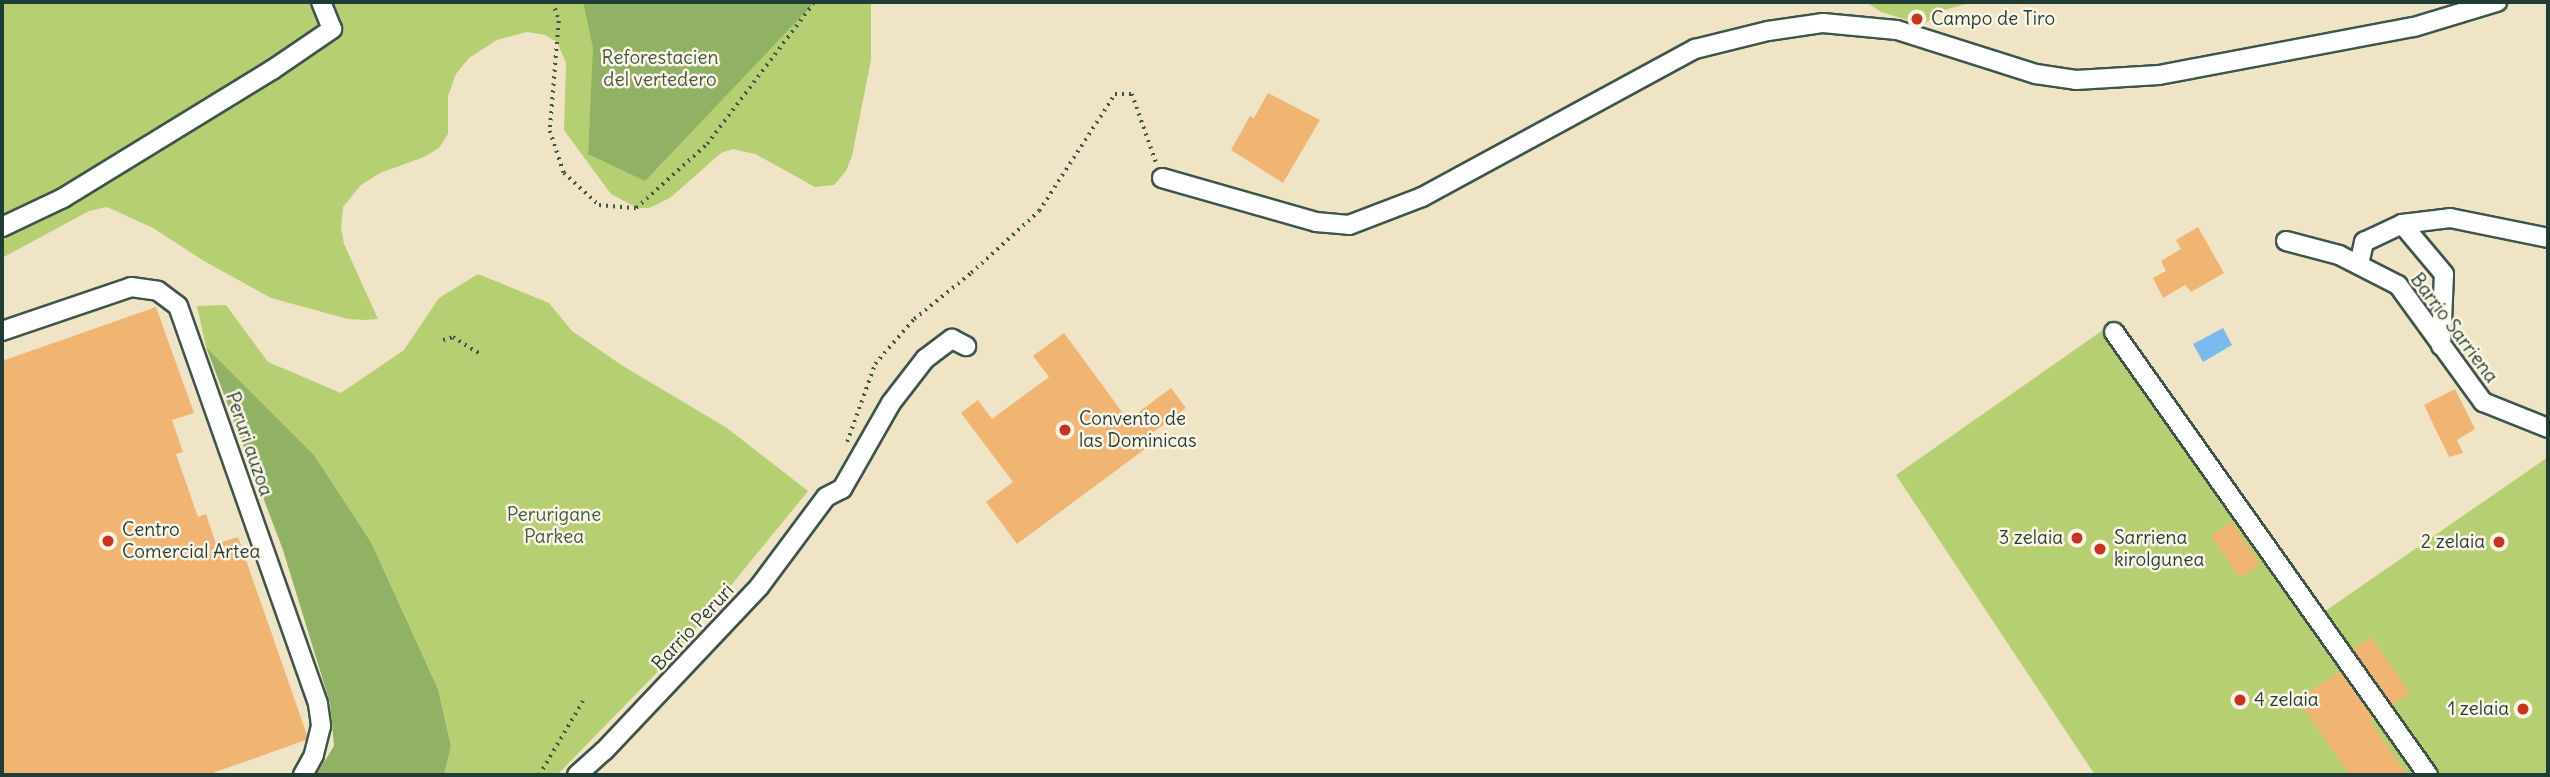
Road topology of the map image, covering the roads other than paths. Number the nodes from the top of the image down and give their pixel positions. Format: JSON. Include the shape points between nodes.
{"nodes":[{"id":1,"x":321,"y":2,"type":"edge"},
{"id":2,"x":2497,"y":2,"type":"edge"},
{"id":3,"x":1162,"y":178,"type":"road end"},
{"id":4,"x":2402,"y":224,"type":"junction"},
{"id":5,"x":2,"y":227,"type":"edge"},
{"id":6,"x":2548,"y":238,"type":"edge"},
{"id":7,"x":2286,"y":241,"type":"dead end"},
{"id":8,"x":2359,"y":264,"type":"junction"},
{"id":9,"x":2,"y":331,"type":"edge"},
{"id":10,"x":2114,"y":332,"type":"dead end"},
{"id":11,"x":965,"y":346,"type":"dead end"},
{"id":12,"x":2441,"y":346,"type":"junction"},
{"id":13,"x":2548,"y":428,"type":"edge"},
{"id":14,"x":303,"y":775,"type":"edge"},
{"id":15,"x":577,"y":775,"type":"edge"},
{"id":16,"x":2428,"y":775,"type":"edge"}],
"edges":[{"from":1,"to":5,"type":"street","via":[[331,29],[63,198]]},
{"from":2,"to":3,"type":"street","via":[[2414,27],[2159,75],[2076,80],[2036,74],[1897,30],[1823,23],[1768,30],[1695,48],[1422,197],[1349,225],[1316,222]]},
{"from":4,"to":6,"type":"street","via":[[2450,218]]},
{"from":4,"to":8,"type":"street","via":[[2364,242]]},
{"from":4,"to":12,"type":"street","via":[[2444,274]]},
{"from":7,"to":8,"type":"street","name":"Barrio Sarriena"},
{"from":8,"to":12,"type":"street","name":"Barrio Sarriena","via":[[2398,285]]},
{"from":9,"to":14,"type":"street","name":"Peruri auzoa","via":[[131,287],[158,291],[178,306],[318,704],[321,726]]},
{"from":10,"to":16,"type":"street"},
{"from":11,"to":15,"type":"street","name":"Barrio Peruri","via":[[952,339],[925,359],[891,403],[842,489],[826,496],[759,587]]},
{"from":12,"to":13,"type":"street","name":"Barrio Sarriena","via":[[2483,402]]}]}
